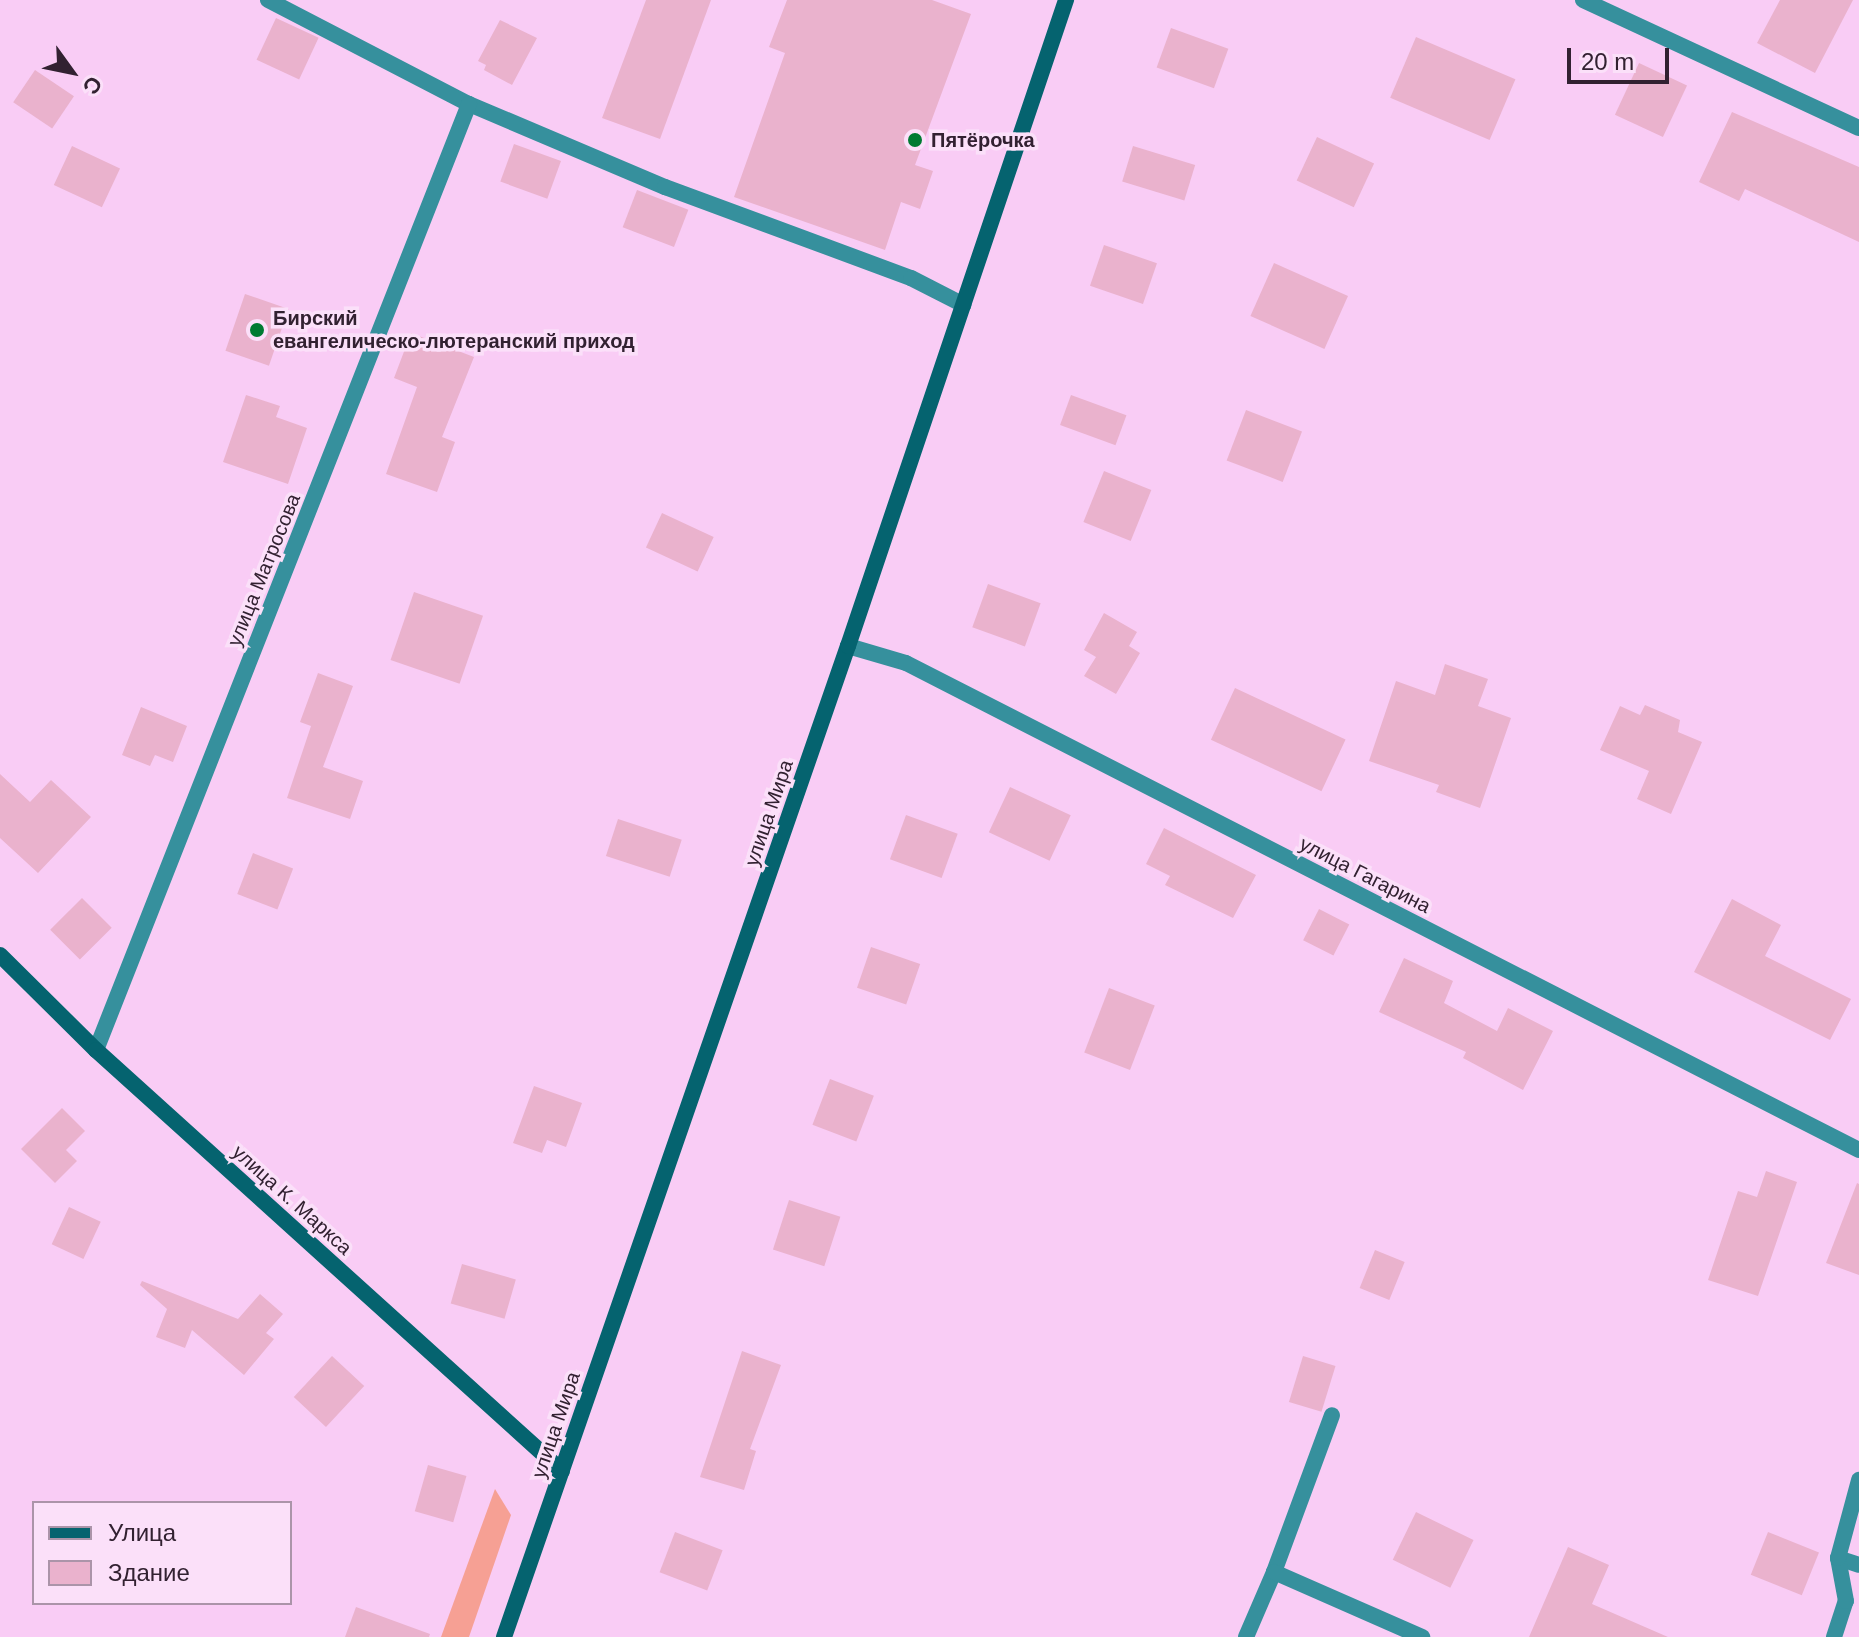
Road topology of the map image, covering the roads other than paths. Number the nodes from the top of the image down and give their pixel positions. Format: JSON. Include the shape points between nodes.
{"nodes":[{"id":1,"x":268,"y":0,"type":"edge"},
{"id":2,"x":1066,"y":0,"type":"edge"},
{"id":3,"x":1583,"y":0,"type":"edge"},
{"id":4,"x":469,"y":104,"type":"junction"},
{"id":5,"x":1859,"y":128,"type":"edge"},
{"id":6,"x":964,"y":305,"type":"junction"},
{"id":7,"x":848,"y":646,"type":"junction"},
{"id":8,"x":0,"y":955,"type":"edge"},
{"id":9,"x":96,"y":1050,"type":"junction"},
{"id":10,"x":1859,"y":1150,"type":"edge"},
{"id":11,"x":1332,"y":1415,"type":"dead end"},
{"id":12,"x":562,"y":1471,"type":"junction"},
{"id":13,"x":1859,"y":1480,"type":"edge"},
{"id":14,"x":1838,"y":1558,"type":"junction"},
{"id":15,"x":1859,"y":1565,"type":"edge"},
{"id":16,"x":1274,"y":1572,"type":"junction"},
{"id":17,"x":504,"y":1637,"type":"edge"},
{"id":18,"x":1246,"y":1637,"type":"edge"},
{"id":19,"x":1422,"y":1637,"type":"edge"},
{"id":20,"x":1834,"y":1637,"type":"edge"}],
"edges":[{"from":1,"to":4,"type":"street"},
{"from":2,"to":6,"type":"main road","name":"улица Мира"},
{"from":3,"to":5,"type":"street"},
{"from":4,"to":6,"type":"street","via":[[679,193],[911,278]]},
{"from":4,"to":9,"type":"street","name":"улица Матросова"},
{"from":6,"to":7,"type":"main road","name":"улица Мира"},
{"from":7,"to":10,"type":"street","name":"улица Гагарина","via":[[906,663]]},
{"from":7,"to":12,"type":"main road","name":"улица Мира"},
{"from":8,"to":9,"type":"main road","name":"улица К. Маркса"},
{"from":9,"to":12,"type":"main road","name":"улица К. Маркса"},
{"from":11,"to":16,"type":"street"},
{"from":12,"to":17,"type":"main road","name":"улица Мира"},
{"from":13,"to":14,"type":"street"},
{"from":14,"to":15,"type":"street"},
{"from":14,"to":20,"type":"street","via":[[1846,1601]]},
{"from":16,"to":18,"type":"street"},
{"from":16,"to":19,"type":"street"}]}
